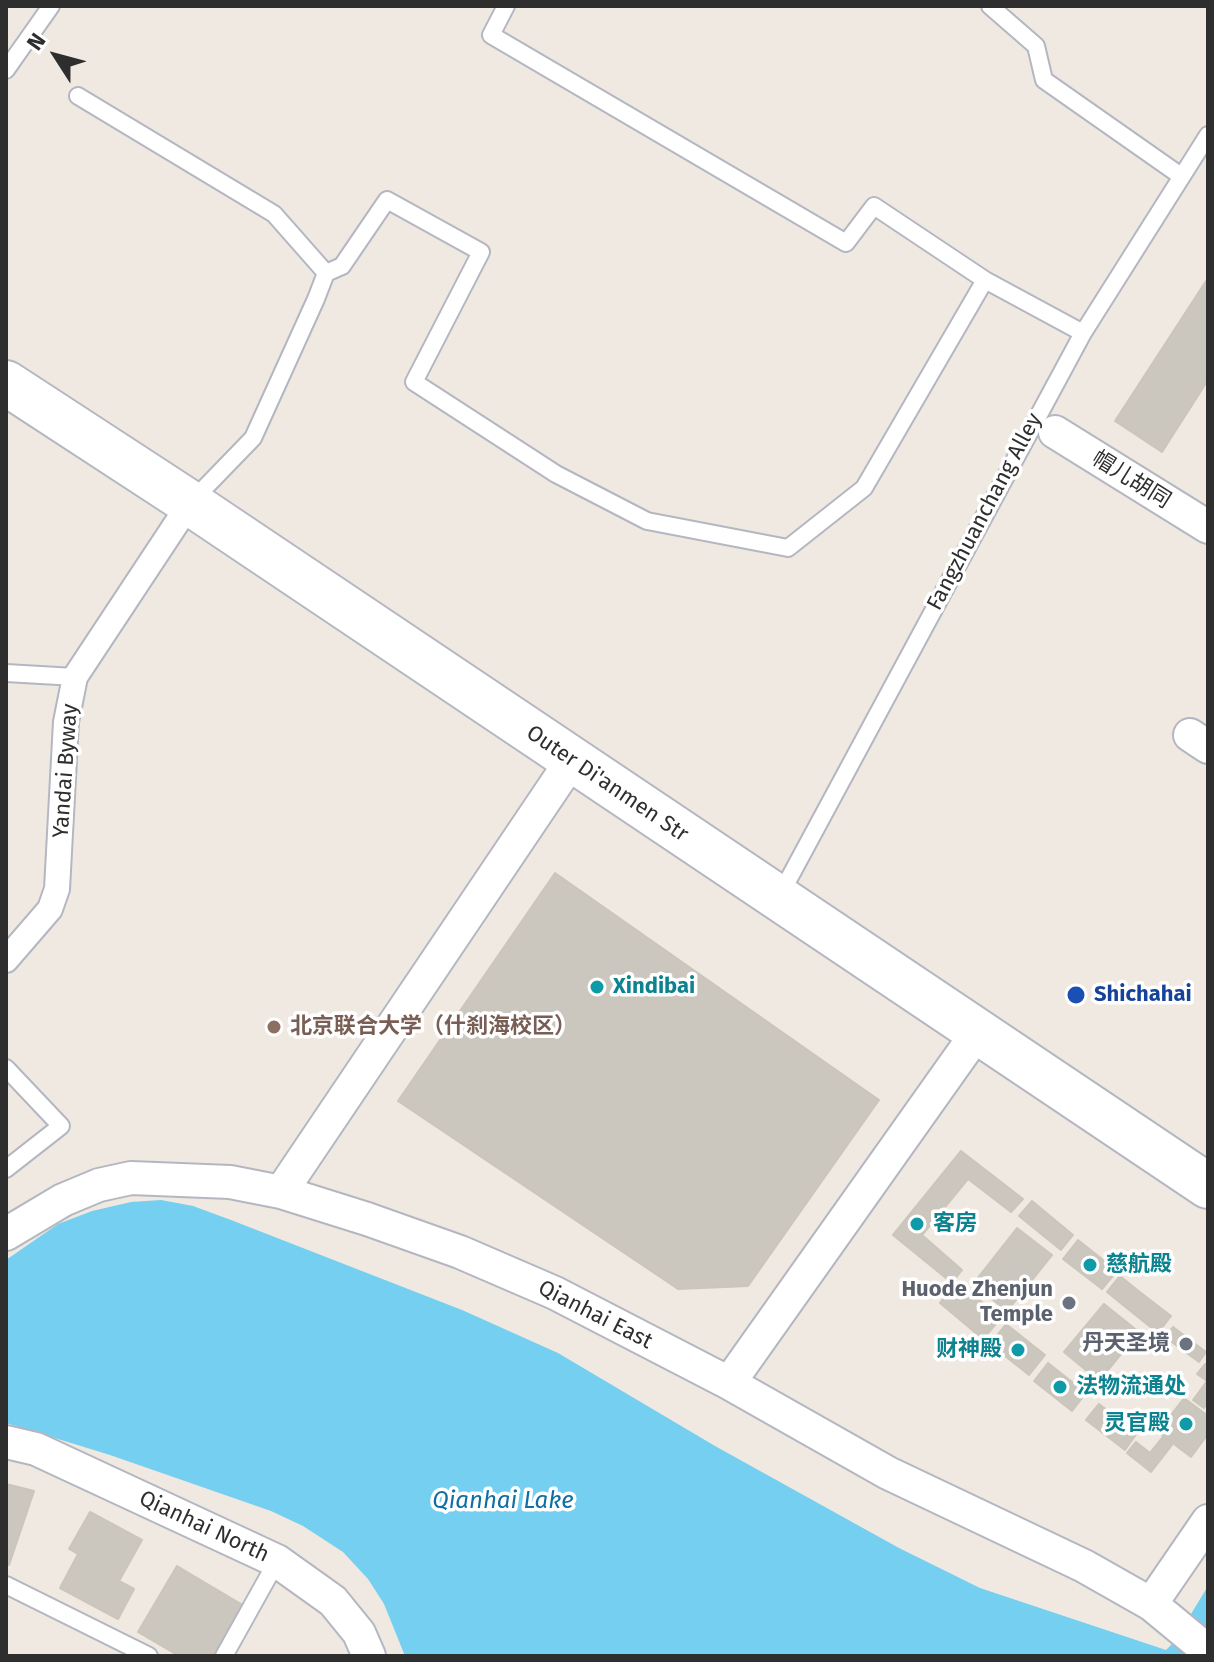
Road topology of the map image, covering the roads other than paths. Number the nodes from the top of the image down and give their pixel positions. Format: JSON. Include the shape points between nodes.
{"nodes":[{"id":1,"x":51,"y":6,"type":"edge"},
{"id":2,"x":506,"y":6,"type":"edge"},
{"id":3,"x":990,"y":6,"type":"edge"},
{"id":4,"x":6,"y":70,"type":"edge"},
{"id":5,"x":78,"y":96,"type":"dead end"},
{"id":6,"x":1208,"y":135,"type":"edge"},
{"id":7,"x":1181,"y":176,"type":"junction"},
{"id":8,"x":326,"y":273,"type":"junction"},
{"id":9,"x":985,"y":280,"type":"junction"},
{"id":10,"x":1083,"y":333,"type":"junction"},
{"id":11,"x":6,"y":383,"type":"edge"},
{"id":12,"x":1055,"y":432,"type":"dead end"},
{"id":13,"x":190,"y":503,"type":"junction"},
{"id":14,"x":1208,"y":527,"type":"edge"},
{"id":15,"x":6,"y":673,"type":"edge"},
{"id":16,"x":75,"y":677,"type":"junction"},
{"id":17,"x":572,"y":760,"type":"junction"},
{"id":18,"x":779,"y":899,"type":"junction"},
{"id":19,"x":6,"y":960,"type":"edge"},
{"id":20,"x":977,"y":1033,"type":"junction"},
{"id":21,"x":6,"y":1068,"type":"edge"},
{"id":22,"x":6,"y":1169,"type":"edge"},
{"id":23,"x":1208,"y":1186,"type":"edge"},
{"id":24,"x":281,"y":1192,"type":"junction"},
{"id":25,"x":6,"y":1234,"type":"edge"},
{"id":26,"x":729,"y":1383,"type":"junction"},
{"id":27,"x":6,"y":1442,"type":"edge"},
{"id":28,"x":1208,"y":1521,"type":"edge"},
{"id":29,"x":277,"y":1561,"type":"junction"},
{"id":30,"x":6,"y":1585,"type":"edge"},
{"id":31,"x":1151,"y":1604,"type":"junction"},
{"id":32,"x":1208,"y":1651,"type":"edge"},
{"id":33,"x":149,"y":1656,"type":"edge"},
{"id":34,"x":224,"y":1656,"type":"edge"},
{"id":35,"x":369,"y":1656,"type":"edge"}],
"edges":[{"from":1,"to":4,"type":"lane"},
{"from":2,"to":9,"type":"lane","via":[[491,35],[846,243],[874,206]]},
{"from":3,"to":7,"type":"lane","via":[[1036,46],[1044,80]]},
{"from":5,"to":8,"type":"lane","via":[[274,214]]},
{"from":6,"to":7,"type":"lane","name":"Fangzhuanchang Alley"},
{"from":7,"to":10,"type":"lane","name":"Fangzhuanchang Alley"},
{"from":8,"to":9,"type":"lane","via":[[342,266],[387,200],[481,252],[414,382],[556,474],[647,521],[788,548],[864,488]]},
{"from":8,"to":13,"type":"lane","via":[[253,438]]},
{"from":9,"to":10,"type":"lane"},
{"from":10,"to":18,"type":"lane","name":"Fangzhuanchang Alley"},
{"from":11,"to":13,"type":"main road","name":"Outer Di'anmen Str"},
{"from":12,"to":14,"type":"street","name":"帽儿胡同"},
{"from":13,"to":16,"type":"street","name":"Yandai Byway"},
{"from":13,"to":17,"type":"main road","name":"Outer Di'anmen Str"},
{"from":15,"to":16,"type":"lane"},
{"from":16,"to":19,"type":"street","name":"Yandai Byway","via":[[66,722],[57,889],[50,909]]},
{"from":17,"to":18,"type":"main road","name":"Outer Di'anmen Str"},
{"from":17,"to":24,"type":"street"},
{"from":18,"to":20,"type":"main road","name":"Outer Di'anmen Str"},
{"from":20,"to":23,"type":"main road","name":"Outer Di'anmen Str"},
{"from":20,"to":26,"type":"street"},
{"from":21,"to":22,"type":"lane","via":[[61,1126]]},
{"from":24,"to":25,"type":"street","name":"Qianhai East","via":[[230,1182],[131,1178],[63,1200]]},
{"from":24,"to":26,"type":"street","name":"Qianhai East","via":[[460,1252],[555,1293]]},
{"from":26,"to":31,"type":"street","name":"Qianhai East","via":[[888,1473],[1036,1541]]},
{"from":27,"to":29,"type":"street","name":"Qianhai North","via":[[36,1449]]},
{"from":28,"to":31,"type":"street"},
{"from":29,"to":34,"type":"lane"},
{"from":29,"to":35,"type":"street","name":"Qianhai North","via":[[333,1601],[359,1633]]},
{"from":30,"to":33,"type":"lane"},
{"from":31,"to":32,"type":"street","name":"Qianhai East"}]}
